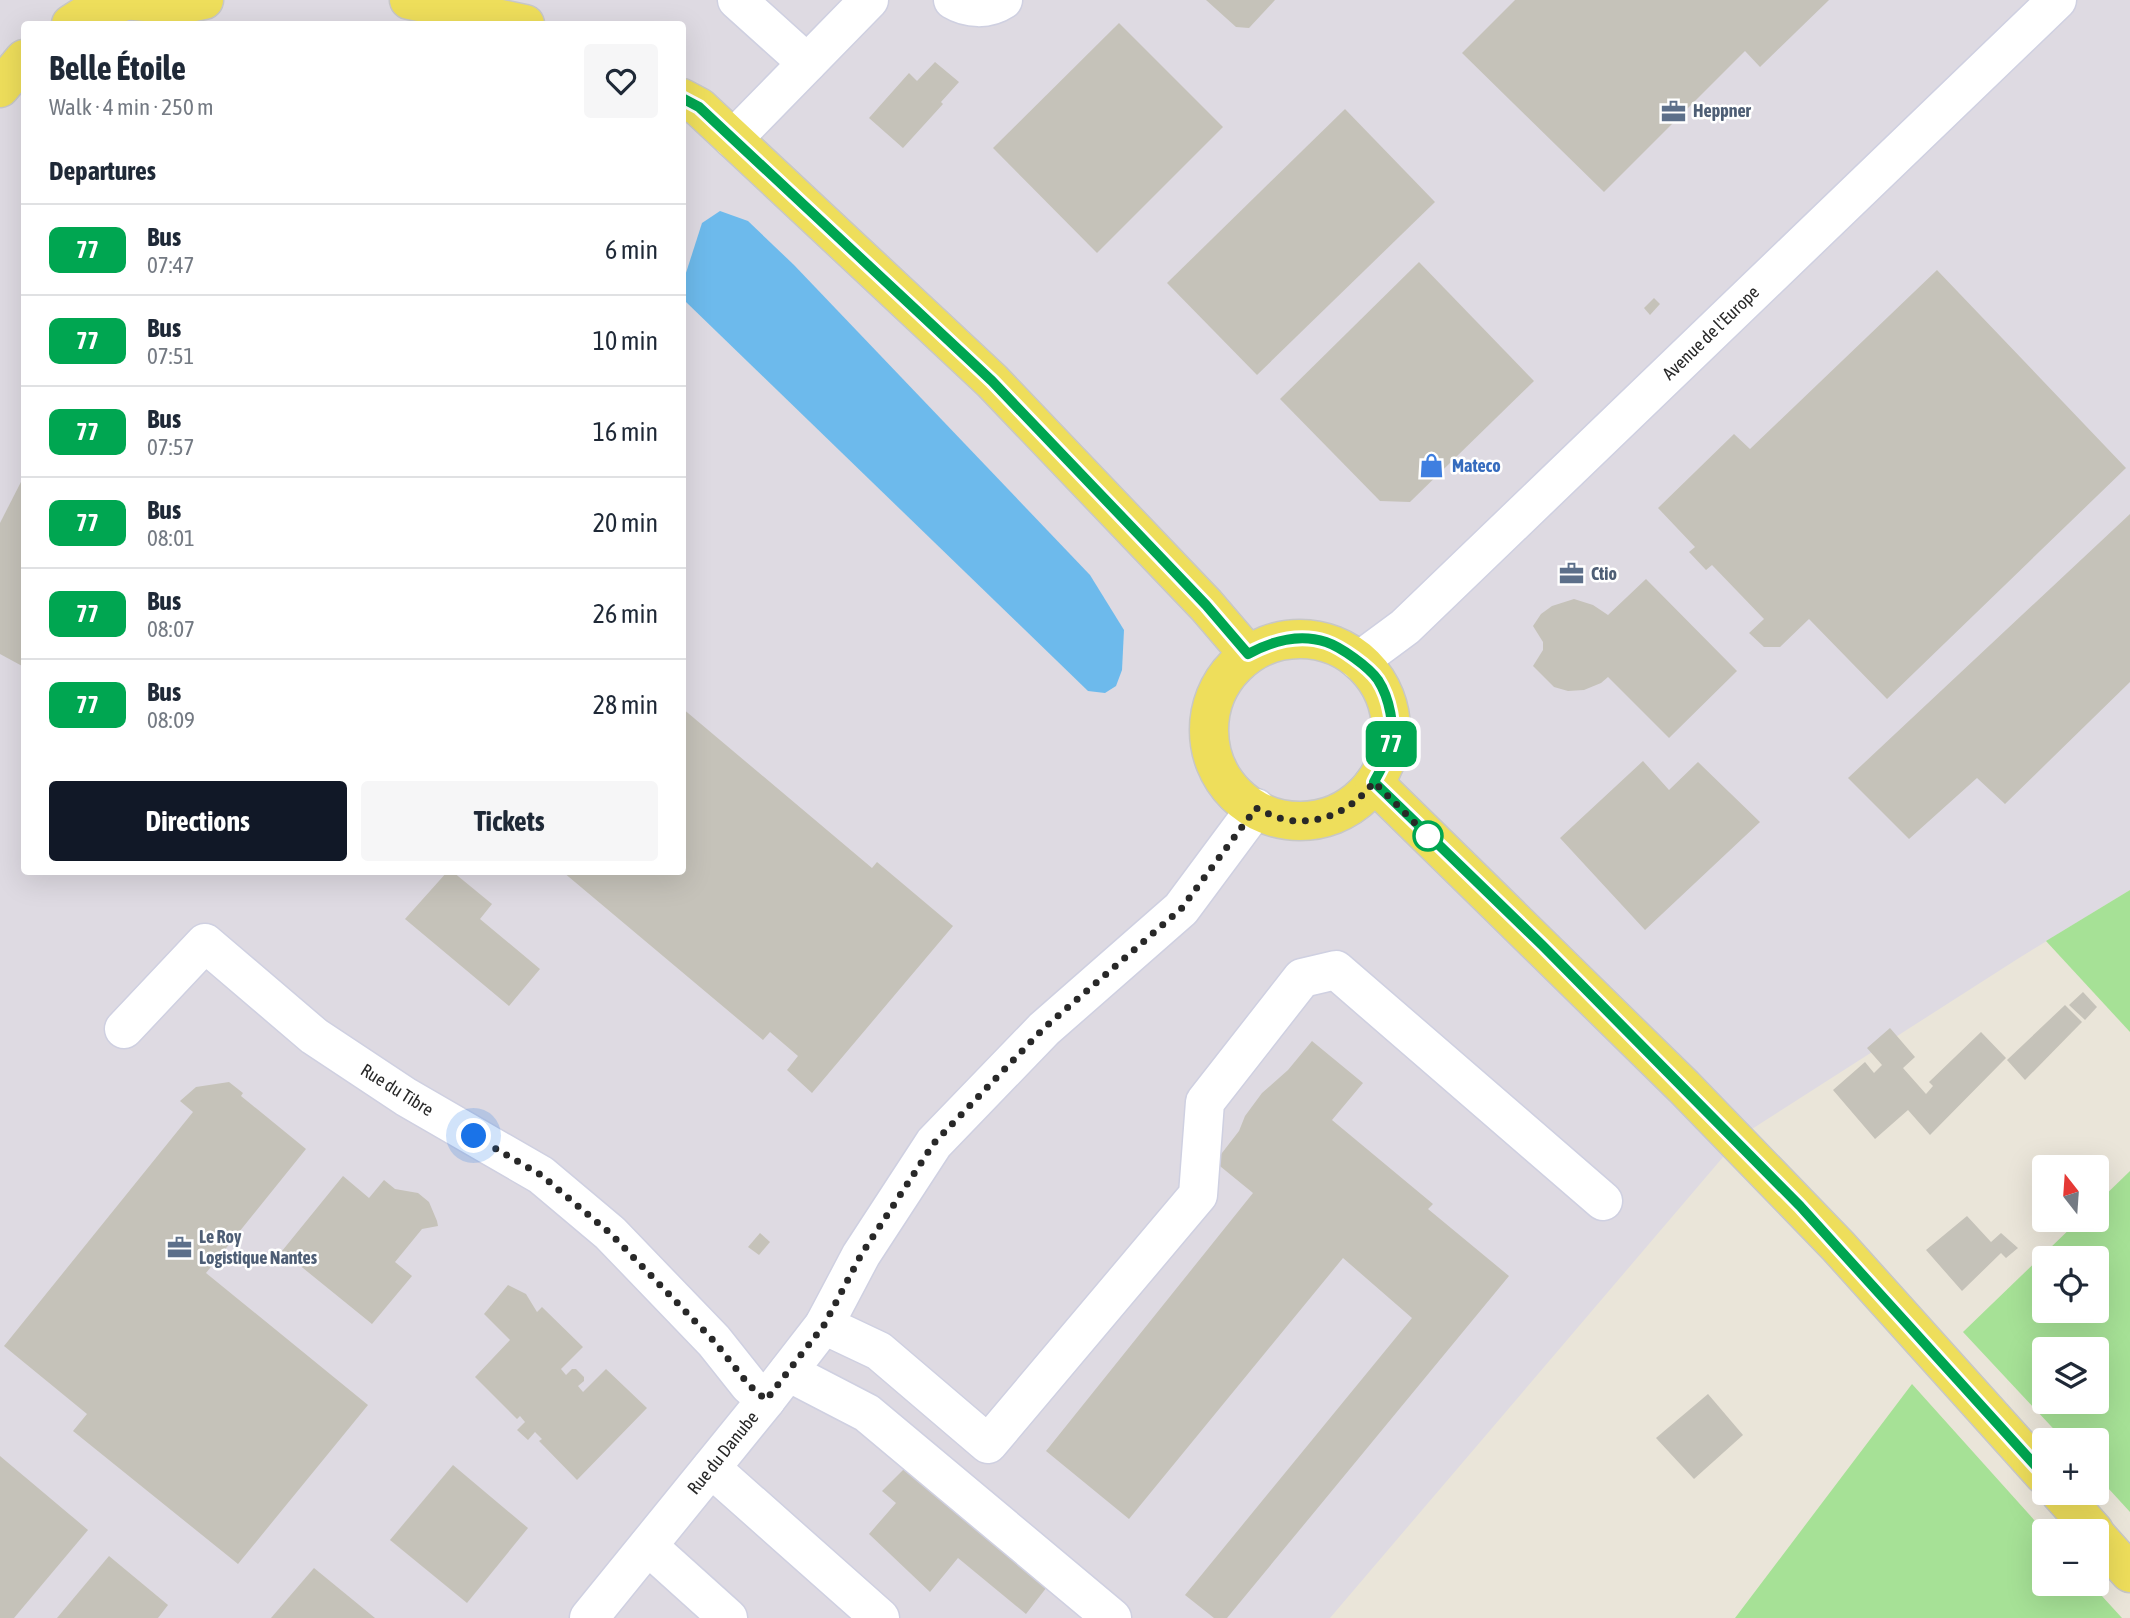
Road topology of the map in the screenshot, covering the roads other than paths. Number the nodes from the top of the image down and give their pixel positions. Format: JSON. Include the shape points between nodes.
{"nodes":[{"id":1,"x":125,"y":0,"type":"edge"},
{"id":2,"x":204,"y":0,"type":"edge"},
{"id":3,"x":409,"y":0,"type":"edge"},
{"id":4,"x":489,"y":0,"type":"edge"},
{"id":5,"x":737,"y":0,"type":"edge"},
{"id":6,"x":869,"y":0,"type":"edge"},
{"id":7,"x":953,"y":0,"type":"edge"},
{"id":8,"x":1003,"y":0,"type":"edge"},
{"id":9,"x":2057,"y":0,"type":"edge"},
{"id":10,"x":76,"y":21,"type":"edge"},
{"id":11,"x":510,"y":21,"type":"edge"},
{"id":12,"x":528,"y":21,"type":"edge"},
{"id":13,"x":21,"y":63,"type":"edge"},
{"id":14,"x":807,"y":63,"type":"junction"},
{"id":15,"x":0,"y":88,"type":"edge"},
{"id":16,"x":686,"y":100,"type":"edge"},
{"id":17,"x":733,"y":139,"type":"junction"},
{"id":18,"x":1248,"y":654,"type":"junction"},
{"id":19,"x":1359,"y":661,"type":"junction"},
{"id":20,"x":1374,"y":782,"type":"junction"},
{"id":21,"x":1256,"y":808,"type":"junction"},
{"id":22,"x":124,"y":1029,"type":"dead end"},
{"id":23,"x":1603,"y":1201,"type":"dead end"},
{"id":24,"x":824,"y":1325,"type":"junction"},
{"id":25,"x":777,"y":1386,"type":"junction"},
{"id":26,"x":2032,"y":1462,"type":"edge"},
{"id":27,"x":711,"y":1468,"type":"junction"},
{"id":28,"x":2070,"y":1505,"type":"edge"},
{"id":29,"x":2083,"y":1519,"type":"edge"},
{"id":30,"x":648,"y":1546,"type":"junction"},
{"id":31,"x":2109,"y":1549,"type":"edge"},
{"id":32,"x":2130,"y":1573,"type":"edge"},
{"id":33,"x":589,"y":1618,"type":"edge"},
{"id":34,"x":728,"y":1618,"type":"edge"},
{"id":35,"x":880,"y":1618,"type":"edge"},
{"id":36,"x":1112,"y":1618,"type":"edge"}],
"edges":[{"from":1,"to":2,"type":"main road","via":[[180,5]]},
{"from":1,"to":10,"type":"main road"},
{"from":3,"to":11,"type":"main road"},
{"from":4,"to":12,"type":"main road"},
{"from":5,"to":14,"type":"street"},
{"from":6,"to":14,"type":"street"},
{"from":7,"to":8,"type":"street","via":[[965,8]]},
{"from":9,"to":19,"type":"street","name":"Avenue de l'Europe","via":[[1405,627]]},
{"from":13,"to":15,"type":"main road"},
{"from":14,"to":17,"type":"street"},
{"from":16,"to":17,"type":"main road"},
{"from":17,"to":18,"type":"main road","via":[[992,381]]},
{"from":18,"to":19,"type":"main road","via":[[1269,643],[1296,638],[1327,642]]},
{"from":18,"to":21,"type":"main road","via":[[1221,684],[1211,712],[1209,741],[1218,770],[1235,794]]},
{"from":19,"to":20,"type":"main road","via":[[1378,681],[1391,713],[1391,747]]},
{"from":20,"to":21,"type":"main road","via":[[1360,799],[1311,821],[1284,820]]},
{"from":20,"to":26,"type":"main road","via":[[1800,1206]]},
{"from":21,"to":24,"type":"street","name":"Rue du Danube","via":[[1181,909],[1044,1028],[934,1143],[861,1255]]},
{"from":22,"to":25,"type":"street","name":"Rue du Tibre","via":[[205,943],[314,1036],[406,1097],[541,1175],[610,1233],[714,1341],[749,1385]]},
{"from":23,"to":24,"type":"street","via":[[1336,970],[1302,978],[1205,1102],[1198,1195],[988,1444],[879,1351]]},
{"from":24,"to":25,"type":"street","name":"Rue du Danube"},
{"from":25,"to":27,"type":"street","name":"Rue du Danube"},
{"from":25,"to":36,"type":"street","via":[[867,1413]]},
{"from":27,"to":30,"type":"street","name":"Rue du Danube"},
{"from":27,"to":35,"type":"street"},
{"from":28,"to":29,"type":"main road"},
{"from":30,"to":33,"type":"street","name":"Rue du Danube"},
{"from":30,"to":34,"type":"street"},
{"from":31,"to":32,"type":"main road"}]}
